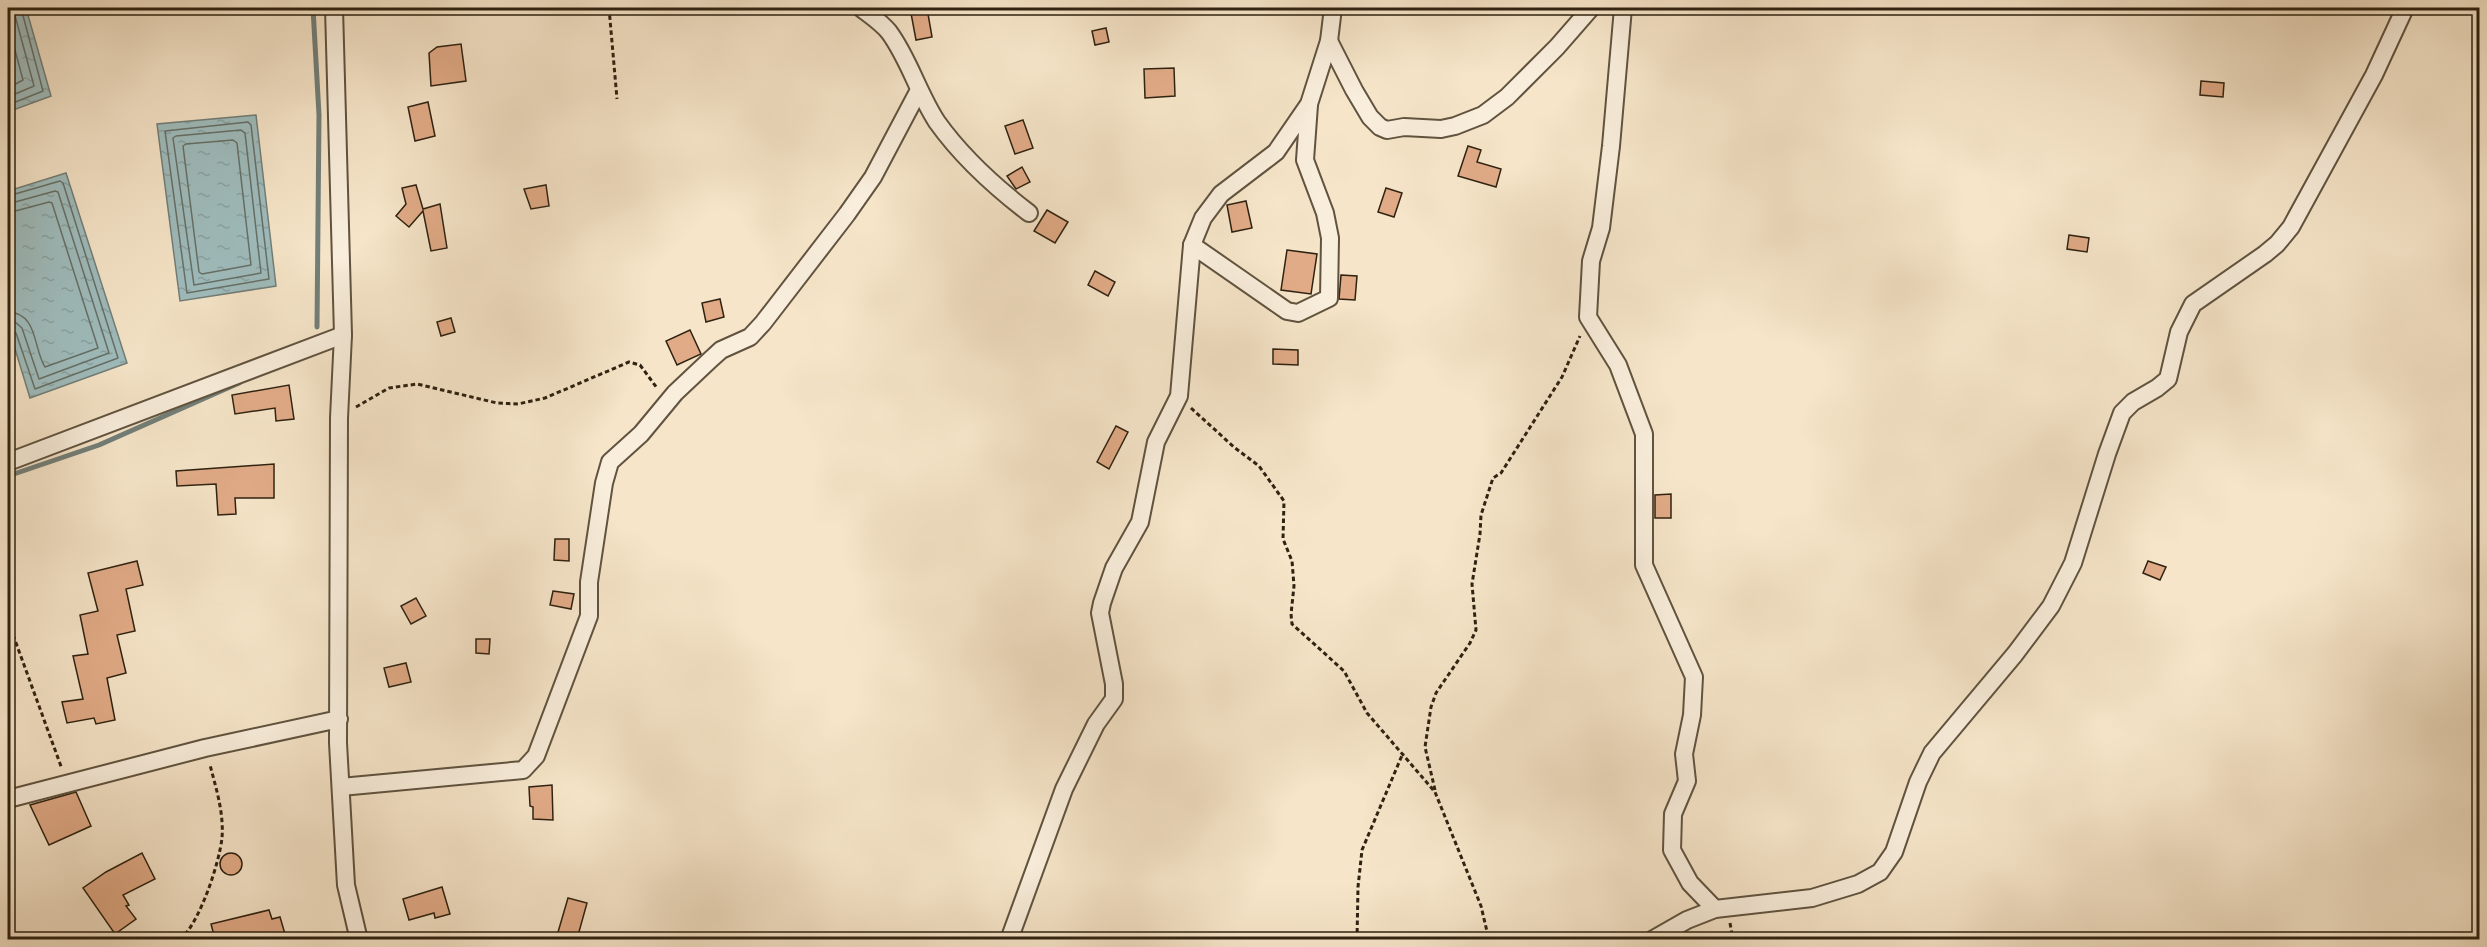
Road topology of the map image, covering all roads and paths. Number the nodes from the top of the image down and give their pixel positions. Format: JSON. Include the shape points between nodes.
{"nodes":[{"id":1,"x":334,"y":8,"type":"edge"},
{"id":2,"x":609,"y":8,"type":"edge"},
{"id":3,"x":861,"y":8,"type":"edge"},
{"id":4,"x":1333,"y":8,"type":"edge"},
{"id":5,"x":1591,"y":8,"type":"edge"},
{"id":6,"x":1623,"y":8,"type":"edge"},
{"id":7,"x":2405,"y":8,"type":"edge"},
{"id":8,"x":1329,"y":41,"type":"junction"},
{"id":9,"x":919,"y":90,"type":"junction"},
{"id":10,"x":617,"y":99,"type":"dead end"},
{"id":11,"x":1309,"y":104,"type":"junction"},
{"id":12,"x":1029,"y":213,"type":"dead end"},
{"id":13,"x":1192,"y":245,"type":"junction"},
{"id":14,"x":1588,"y":317,"type":"junction"},
{"id":15,"x":343,"y":335,"type":"junction"},
{"id":16,"x":1179,"y":396,"type":"junction"},
{"id":17,"x":667,"y":403,"type":"junction"},
{"id":18,"x":339,"y":418,"type":"junction"},
{"id":19,"x":8,"y":462,"type":"edge"},
{"id":20,"x":8,"y":621,"type":"edge"},
{"id":21,"x":339,"y":719,"type":"junction"},
{"id":22,"x":205,"y":748,"type":"junction"},
{"id":23,"x":1403,"y":753,"type":"junction"},
{"id":24,"x":67,"y":782,"type":"junction"},
{"id":25,"x":341,"y":787,"type":"junction"},
{"id":26,"x":1435,"y":792,"type":"junction"},
{"id":27,"x":8,"y":799,"type":"edge"},
{"id":28,"x":1715,"y":909,"type":"junction"},
{"id":29,"x":180,"y":939,"type":"edge"},
{"id":30,"x":359,"y":939,"type":"edge"},
{"id":31,"x":1009,"y":939,"type":"edge"},
{"id":32,"x":1357,"y":939,"type":"edge"},
{"id":33,"x":1489,"y":939,"type":"edge"},
{"id":34,"x":1652,"y":939,"type":"edge"}],
"edges":[{"from":1,"to":15,"type":"street"},
{"from":2,"to":10,"type":"path"},
{"from":3,"to":9,"type":"street","via":[[887,30],[901,49]]},
{"from":4,"to":8,"type":"street"},
{"from":5,"to":8,"type":"street","via":[[1507,97],[1483,116],[1441,129],[1380,127],[1370,117]]},
{"from":6,"to":14,"type":"street","via":[[1611,146],[1601,228],[1591,261]]},
{"from":7,"to":28,"type":"street","via":[[2374,75],[2291,228],[2265,254],[2193,304],[2179,332],[2168,379],[2122,413],[2073,563],[2051,606],[1932,753],[1894,852],[1880,872],[1858,884],[1812,898]]},
{"from":8,"to":11,"type":"street"},
{"from":9,"to":12,"type":"street","via":[[938,122],[967,156],[997,189]]},
{"from":9,"to":17,"type":"street","via":[[873,177],[763,323],[750,337],[721,350]]},
{"from":11,"to":13,"type":"street","via":[[1276,152],[1221,194],[1203,218]]},
{"from":11,"to":13,"type":"street","via":[[1305,160],[1330,238],[1329,298],[1298,313],[1287,311]]},
{"from":13,"to":16,"type":"street"},
{"from":14,"to":26,"type":"path","via":[[1562,377],[1501,473],[1494,478],[1481,515],[1472,584],[1476,630],[1436,693],[1430,716],[1425,747]]},
{"from":14,"to":28,"type":"street","via":[[1618,365],[1644,434],[1644,565],[1694,677],[1684,754],[1687,781],[1673,814],[1672,850],[1690,883]]},
{"from":15,"to":18,"type":"street"},
{"from":15,"to":19,"type":"street"},
{"from":16,"to":23,"type":"path","via":[[1260,466],[1277,488],[1284,501],[1283,540],[1292,561],[1292,624],[1344,671],[1366,713]]},
{"from":16,"to":31,"type":"street","via":[[1156,442],[1140,522],[1114,568],[1102,603],[1100,613],[1114,699],[1096,724],[1064,789]]},
{"from":17,"to":18,"type":"path","via":[[640,365],[629,362],[545,398],[518,404],[400,384]]},
{"from":17,"to":25,"type":"street","via":[[610,462],[589,582],[589,616],[536,756],[523,770]]},
{"from":18,"to":21,"type":"street"},
{"from":20,"to":24,"type":"path"},
{"from":21,"to":22,"type":"street"},
{"from":21,"to":25,"type":"street"},
{"from":22,"to":24,"type":"street"},
{"from":22,"to":29,"type":"path","via":[[219,801],[222,837],[196,918]]},
{"from":23,"to":26,"type":"path"},
{"from":23,"to":32,"type":"path","via":[[1362,850]]},
{"from":24,"to":27,"type":"street"},
{"from":25,"to":30,"type":"street","via":[[346,885]]},
{"from":26,"to":33,"type":"path","via":[[1481,906]]},
{"from":28,"to":34,"type":"street"}]}
